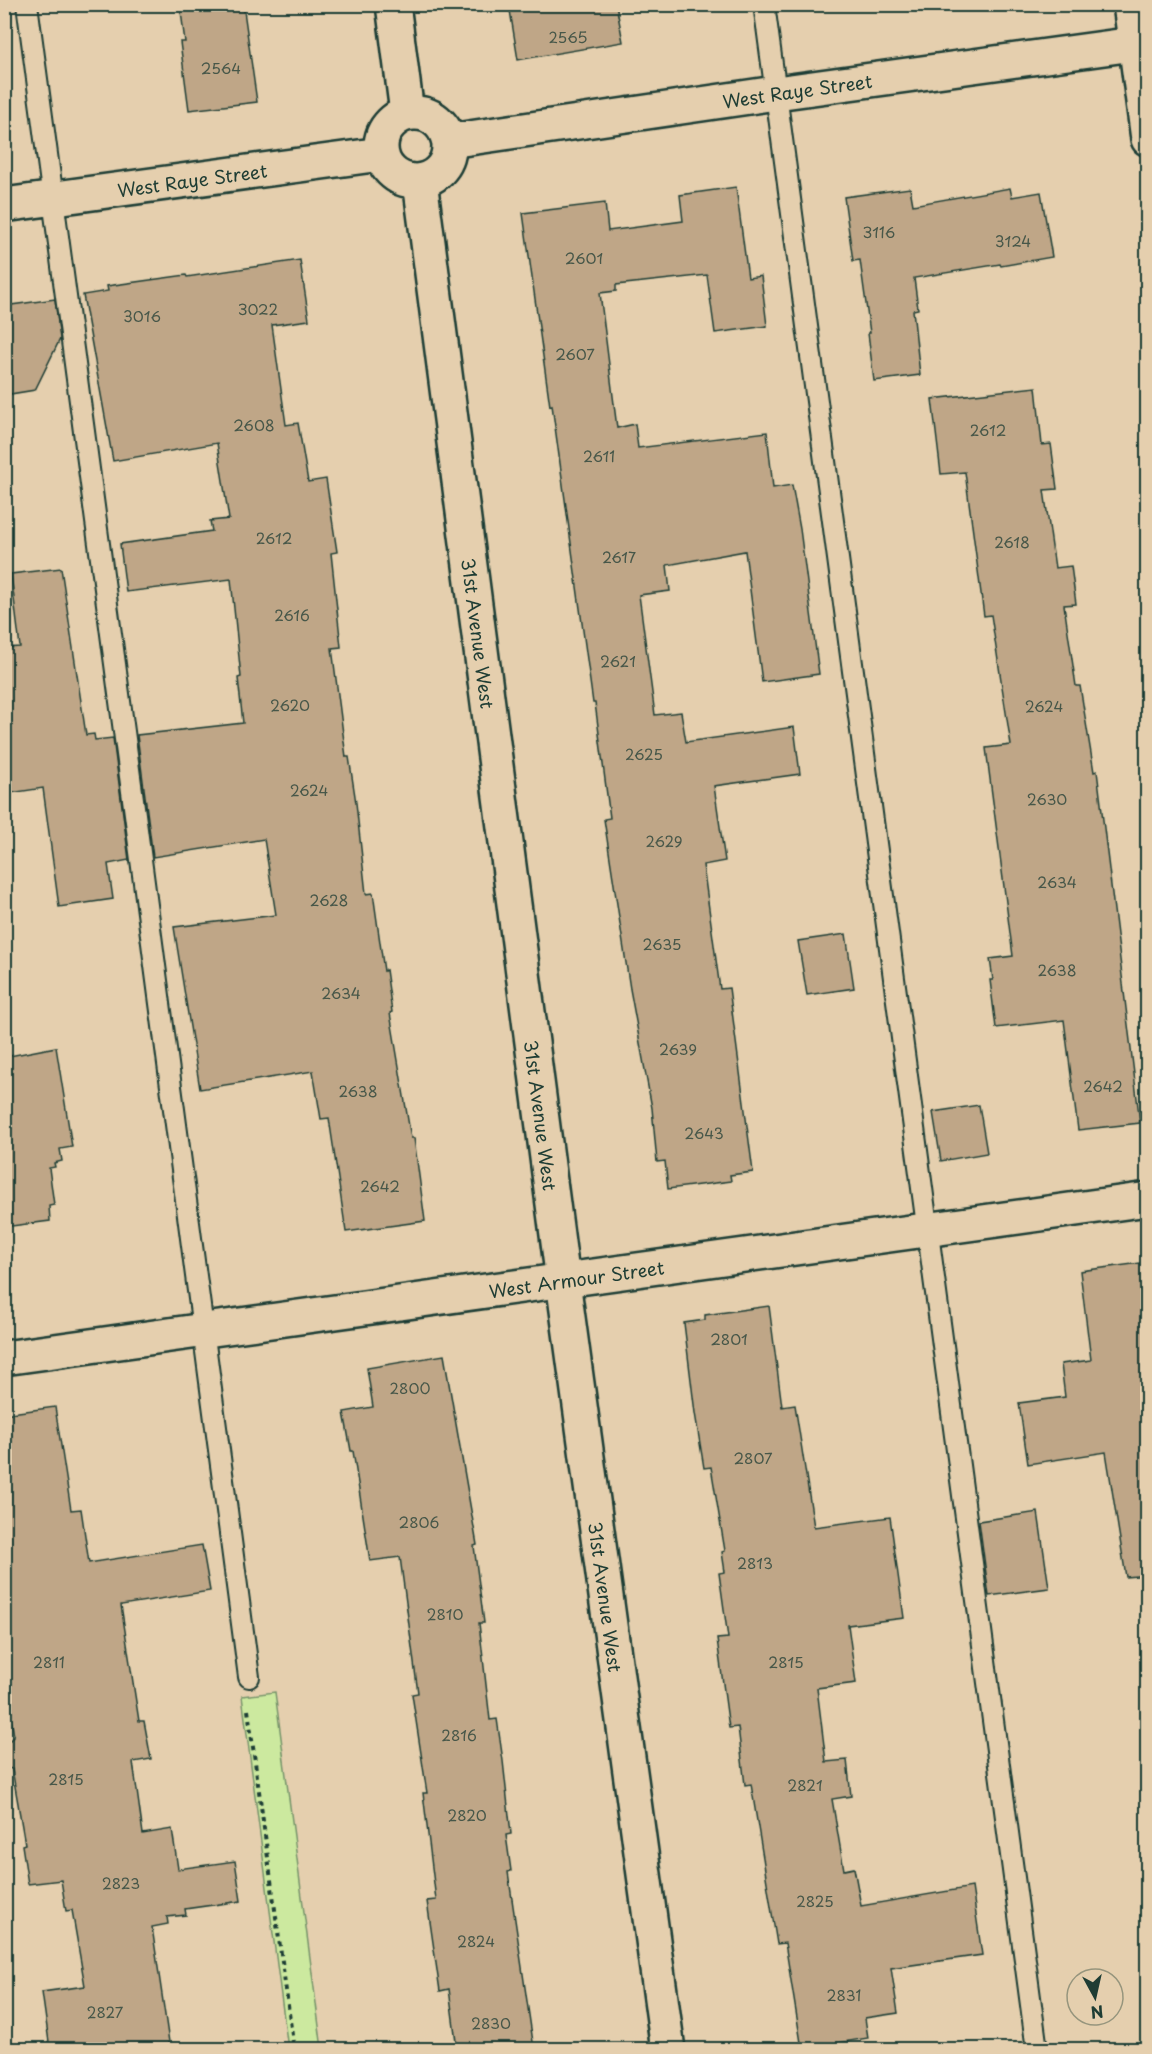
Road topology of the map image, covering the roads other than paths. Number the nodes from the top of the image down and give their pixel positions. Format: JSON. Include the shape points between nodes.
{"nodes":[{"id":1,"x":27,"y":4,"type":"edge"},
{"id":2,"x":393,"y":4,"type":"edge"},
{"id":3,"x":764,"y":4,"type":"edge"},
{"id":4,"x":1130,"y":4,"type":"edge"},
{"id":5,"x":1141,"y":43,"type":"edge"},
{"id":6,"x":776,"y":93,"type":"junction"},
{"id":7,"x":407,"y":113,"type":"junction"},
{"id":8,"x":1148,"y":138,"type":"edge"},
{"id":9,"x":449,"y":141,"type":"junction"},
{"id":10,"x":381,"y":154,"type":"junction"},
{"id":11,"x":420,"y":181,"type":"junction"},
{"id":12,"x":54,"y":198,"type":"junction"},
{"id":13,"x":4,"y":205,"type":"edge"},
{"id":14,"x":1148,"y":1199,"type":"edge"},
{"id":15,"x":926,"y":1229,"type":"junction"},
{"id":16,"x":563,"y":1281,"type":"junction"},
{"id":17,"x":202,"y":1330,"type":"junction"},
{"id":18,"x":4,"y":1358,"type":"edge"},
{"id":19,"x":249,"y":1677,"type":"road end"},
{"id":20,"x":668,"y":2049,"type":"edge"},
{"id":21,"x":1037,"y":2049,"type":"edge"}],
"edges":[{"from":1,"to":12,"type":"lane"},
{"from":2,"to":7,"type":"street"},
{"from":3,"to":6,"type":"lane"},
{"from":4,"to":5,"type":"street"},
{"from":5,"to":6,"type":"street","name":"West Raye Street"},
{"from":5,"to":8,"type":"street"},
{"from":6,"to":9,"type":"street","name":"West Raye Street"},
{"from":6,"to":15,"type":"lane"},
{"from":7,"to":9,"type":"street","via":[[424,113],[434,118],[443,126]]},
{"from":7,"to":10,"type":"street","via":[[385,128]]},
{"from":9,"to":11,"type":"street","via":[[443,167],[434,176]]},
{"from":10,"to":11,"type":"street","via":[[390,171],[400,178]]},
{"from":10,"to":12,"type":"street","name":"West Raye Street"},
{"from":11,"to":16,"type":"street","name":"31st Avenue West"},
{"from":12,"to":13,"type":"street","name":"West Raye Street"},
{"from":12,"to":17,"type":"lane"},
{"from":14,"to":15,"type":"street","name":"West Armour Street"},
{"from":15,"to":16,"type":"street","name":"West Armour Street"},
{"from":15,"to":21,"type":"lane"},
{"from":16,"to":17,"type":"street","name":"West Armour Street"},
{"from":16,"to":20,"type":"street","name":"31st Avenue West"},
{"from":17,"to":18,"type":"street","name":"West Armour Street"},
{"from":17,"to":19,"type":"lane"}]}
